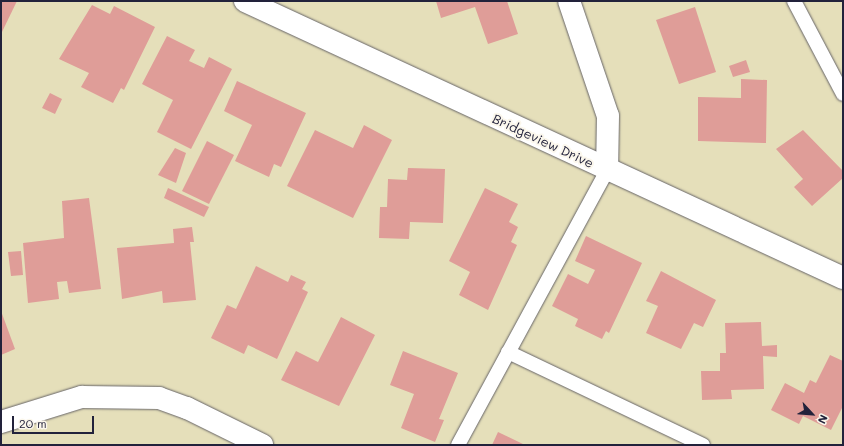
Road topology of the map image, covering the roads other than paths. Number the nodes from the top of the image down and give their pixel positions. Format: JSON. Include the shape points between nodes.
{"nodes":[{"id":1,"x":245,"y":1,"type":"edge"},
{"id":2,"x":569,"y":1,"type":"edge"},
{"id":3,"x":794,"y":1,"type":"edge"},
{"id":4,"x":843,"y":94,"type":"edge"},
{"id":5,"x":607,"y":171,"type":"junction"},
{"id":6,"x":843,"y":277,"type":"edge"},
{"id":7,"x":508,"y":352,"type":"junction"},
{"id":8,"x":1,"y":422,"type":"edge"},
{"id":9,"x":262,"y":445,"type":"edge"},
{"id":10,"x":458,"y":445,"type":"edge"},
{"id":11,"x":702,"y":445,"type":"edge"}],
"edges":[{"from":1,"to":5,"type":"street","name":"Bridgeview Drive"},
{"from":2,"to":5,"type":"street","via":[[608,116]]},
{"from":3,"to":4,"type":"lane"},
{"from":5,"to":6,"type":"street","name":"Bridgeview Drive"},
{"from":5,"to":7,"type":"lane"},
{"from":7,"to":10,"type":"lane"},
{"from":7,"to":11,"type":"lane"},
{"from":8,"to":9,"type":"street","via":[[82,397],[159,398],[187,408]]}]}
